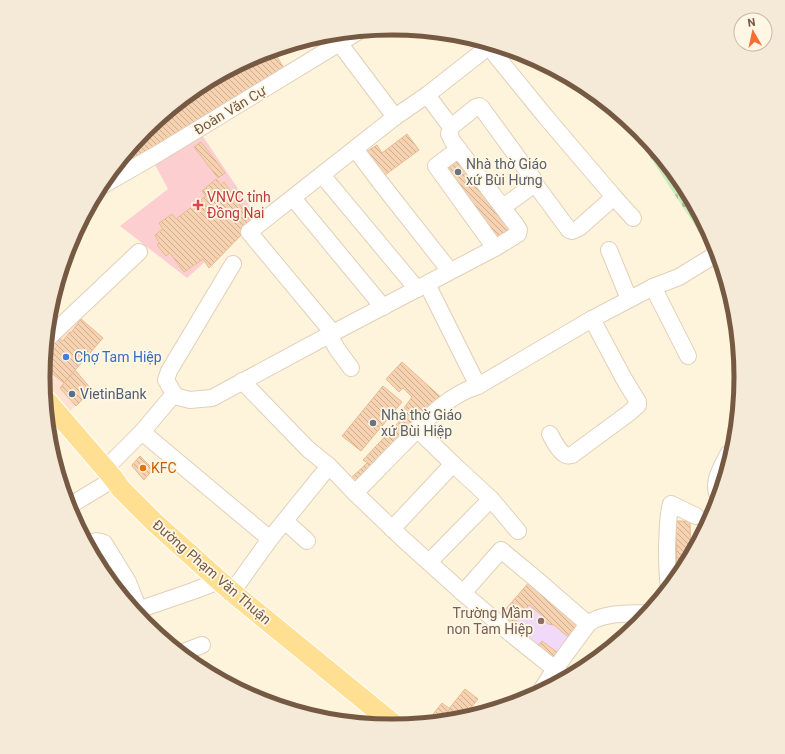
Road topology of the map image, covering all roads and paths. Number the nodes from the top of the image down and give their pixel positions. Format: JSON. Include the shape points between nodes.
{"nodes":[{"id":1,"x":349,"y":38,"type":"edge"},
{"id":2,"x":340,"y":44,"type":"junction"},
{"id":3,"x":486,"y":49,"type":"edge"},
{"id":4,"x":496,"y":51,"type":"edge"},
{"id":5,"x":427,"y":95,"type":"junction"},
{"id":6,"x":395,"y":117,"type":"junction"},
{"id":7,"x":451,"y":127,"type":"junction"},
{"id":8,"x":355,"y":149,"type":"junction"},
{"id":9,"x":459,"y":149,"type":"junction"},
{"id":10,"x":322,"y":175,"type":"junction"},
{"id":11,"x":114,"y":179,"type":"edge"},
{"id":12,"x":535,"y":184,"type":"junction"},
{"id":13,"x":614,"y":197,"type":"junction"},
{"id":14,"x":293,"y":198,"type":"junction"},
{"id":15,"x":503,"y":207,"type":"junction"},
{"id":16,"x":632,"y":218,"type":"dead end"},
{"id":17,"x":495,"y":248,"type":"junction"},
{"id":18,"x":609,"y":250,"type":"dead end"},
{"id":19,"x":139,"y":252,"type":"dead end"},
{"id":20,"x":712,"y":257,"type":"edge"},
{"id":21,"x":233,"y":264,"type":"dead end"},
{"id":22,"x":450,"y":271,"type":"junction"},
{"id":23,"x":422,"y":286,"type":"junction"},
{"id":24,"x":654,"y":287,"type":"junction"},
{"id":25,"x":628,"y":300,"type":"junction"},
{"id":26,"x":383,"y":307,"type":"junction"},
{"id":27,"x":592,"y":319,"type":"junction"},
{"id":28,"x":53,"y":333,"type":"edge"},
{"id":29,"x":331,"y":334,"type":"junction"},
{"id":30,"x":688,"y":356,"type":"dead end"},
{"id":31,"x":351,"y":368,"type":"dead end"},
{"id":32,"x":242,"y":381,"type":"junction"},
{"id":33,"x":478,"y":386,"type":"junction"},
{"id":34,"x":174,"y":394,"type":"junction"},
{"id":35,"x":52,"y":407,"type":"edge"},
{"id":36,"x":417,"y":430,"type":"junction"},
{"id":37,"x":142,"y":432,"type":"junction"},
{"id":38,"x":550,"y":434,"type":"dead end"},
{"id":39,"x":724,"y":463,"type":"edge"},
{"id":40,"x":453,"y":464,"type":"junction"},
{"id":41,"x":329,"y":466,"type":"junction"},
{"id":42,"x":110,"y":474,"type":"junction"},
{"id":43,"x":716,"y":487,"type":"edge"},
{"id":44,"x":355,"y":493,"type":"junction"},
{"id":45,"x":491,"y":499,"type":"junction"},
{"id":46,"x":75,"y":502,"type":"edge"},
{"id":47,"x":696,"y":516,"type":"dead end"},
{"id":48,"x":285,"y":521,"type":"junction"},
{"id":49,"x":392,"y":529,"type":"junction"},
{"id":50,"x":518,"y":531,"type":"dead end"},
{"id":51,"x":270,"y":539,"type":"junction"},
{"id":52,"x":307,"y":541,"type":"dead end"},
{"id":53,"x":93,"y":542,"type":"edge"},
{"id":54,"x":429,"y":562,"type":"junction"},
{"id":55,"x":668,"y":579,"type":"edge"},
{"id":56,"x":226,"y":586,"type":"junction"},
{"id":57,"x":463,"y":593,"type":"junction"},
{"id":58,"x":134,"y":601,"type":"edge"},
{"id":59,"x":141,"y":609,"type":"edge"},
{"id":60,"x":639,"y":614,"type":"edge"},
{"id":61,"x":588,"y":624,"type":"junction"},
{"id":62,"x":202,"y":645,"type":"dead end"},
{"id":63,"x":187,"y":650,"type":"edge"},
{"id":64,"x":561,"y":673,"type":"edge"},
{"id":65,"x":374,"y":717,"type":"edge"}],
"edges":[{"from":1,"to":2,"type":"street","name":"Đoàn Văn Cự"},
{"from":2,"to":6,"type":"street"},
{"from":2,"to":11,"type":"street","name":"Đoàn Văn Cự"},
{"from":3,"to":5,"type":"street"},
{"from":4,"to":13,"type":"street","via":[[545,116]]},
{"from":5,"to":6,"type":"street"},
{"from":5,"to":7,"type":"street"},
{"from":6,"to":8,"type":"street"},
{"from":7,"to":9,"type":"street","via":[[449,134]]},
{"from":7,"to":12,"type":"street","via":[[476,107],[481,106]]},
{"from":8,"to":10,"type":"street"},
{"from":8,"to":22,"type":"street"},
{"from":9,"to":15,"type":"street"},
{"from":9,"to":17,"type":"street","via":[[436,166]]},
{"from":10,"to":14,"type":"street"},
{"from":10,"to":23,"type":"street"},
{"from":12,"to":13,"type":"street","via":[[572,231],[579,228]]},
{"from":12,"to":15,"type":"street"},
{"from":13,"to":16,"type":"street"},
{"from":14,"to":26,"type":"street"},
{"from":14,"to":29,"type":"street","via":[[249,232]]},
{"from":15,"to":17,"type":"street","via":[[519,232]]},
{"from":17,"to":22,"type":"street"},
{"from":18,"to":25,"type":"street"},
{"from":19,"to":28,"type":"street"},
{"from":20,"to":24,"type":"street","via":[[679,277]]},
{"from":21,"to":34,"type":"street","via":[[169,371],[166,380]]},
{"from":22,"to":23,"type":"street"},
{"from":23,"to":26,"type":"street"},
{"from":23,"to":33,"type":"street"},
{"from":24,"to":25,"type":"street"},
{"from":24,"to":30,"type":"street"},
{"from":25,"to":27,"type":"street"},
{"from":26,"to":29,"type":"street"},
{"from":27,"to":33,"type":"street"},
{"from":27,"to":38,"type":"street","via":[[638,405],[572,455],[566,456],[560,451]]},
{"from":29,"to":31,"type":"street","via":[[337,349]]},
{"from":29,"to":32,"type":"street"},
{"from":32,"to":34,"type":"street","via":[[212,398],[190,400]]},
{"from":32,"to":41,"type":"street","via":[[308,449]]},
{"from":33,"to":36,"type":"street","via":[[458,395]]},
{"from":34,"to":37,"type":"street"},
{"from":35,"to":42,"type":"main road","name":"Đường Phạm Văn Thuận"},
{"from":36,"to":40,"type":"street"},
{"from":36,"to":44,"type":"street"},
{"from":37,"to":42,"type":"street"},
{"from":37,"to":51,"type":"street"},
{"from":39,"to":43,"type":"street","via":[[716,479]]},
{"from":40,"to":45,"type":"street"},
{"from":40,"to":49,"type":"street"},
{"from":41,"to":44,"type":"street"},
{"from":41,"to":48,"type":"street"},
{"from":42,"to":46,"type":"street"},
{"from":42,"to":56,"type":"main road","name":"Đường Phạm Văn Thuận","via":[[121,489],[154,522]]},
{"from":44,"to":49,"type":"street"},
{"from":45,"to":50,"type":"street"},
{"from":45,"to":54,"type":"street"},
{"from":47,"to":55,"type":"street","via":[[670,504]]},
{"from":48,"to":51,"type":"street"},
{"from":48,"to":52,"type":"street"},
{"from":49,"to":54,"type":"street"},
{"from":51,"to":56,"type":"street"},
{"from":53,"to":58,"type":"street","via":[[104,543],[128,582]]},
{"from":54,"to":57,"type":"street"},
{"from":56,"to":59,"type":"street","via":[[193,591]]},
{"from":56,"to":65,"type":"main road","name":"Đường Phạm Văn Thuận"},
{"from":57,"to":61,"type":"street","via":[[501,550]]},
{"from":57,"to":64,"type":"street"},
{"from":60,"to":61,"type":"street","via":[[603,616]]},
{"from":61,"to":64,"type":"street"},
{"from":62,"to":63,"type":"street"}]}
